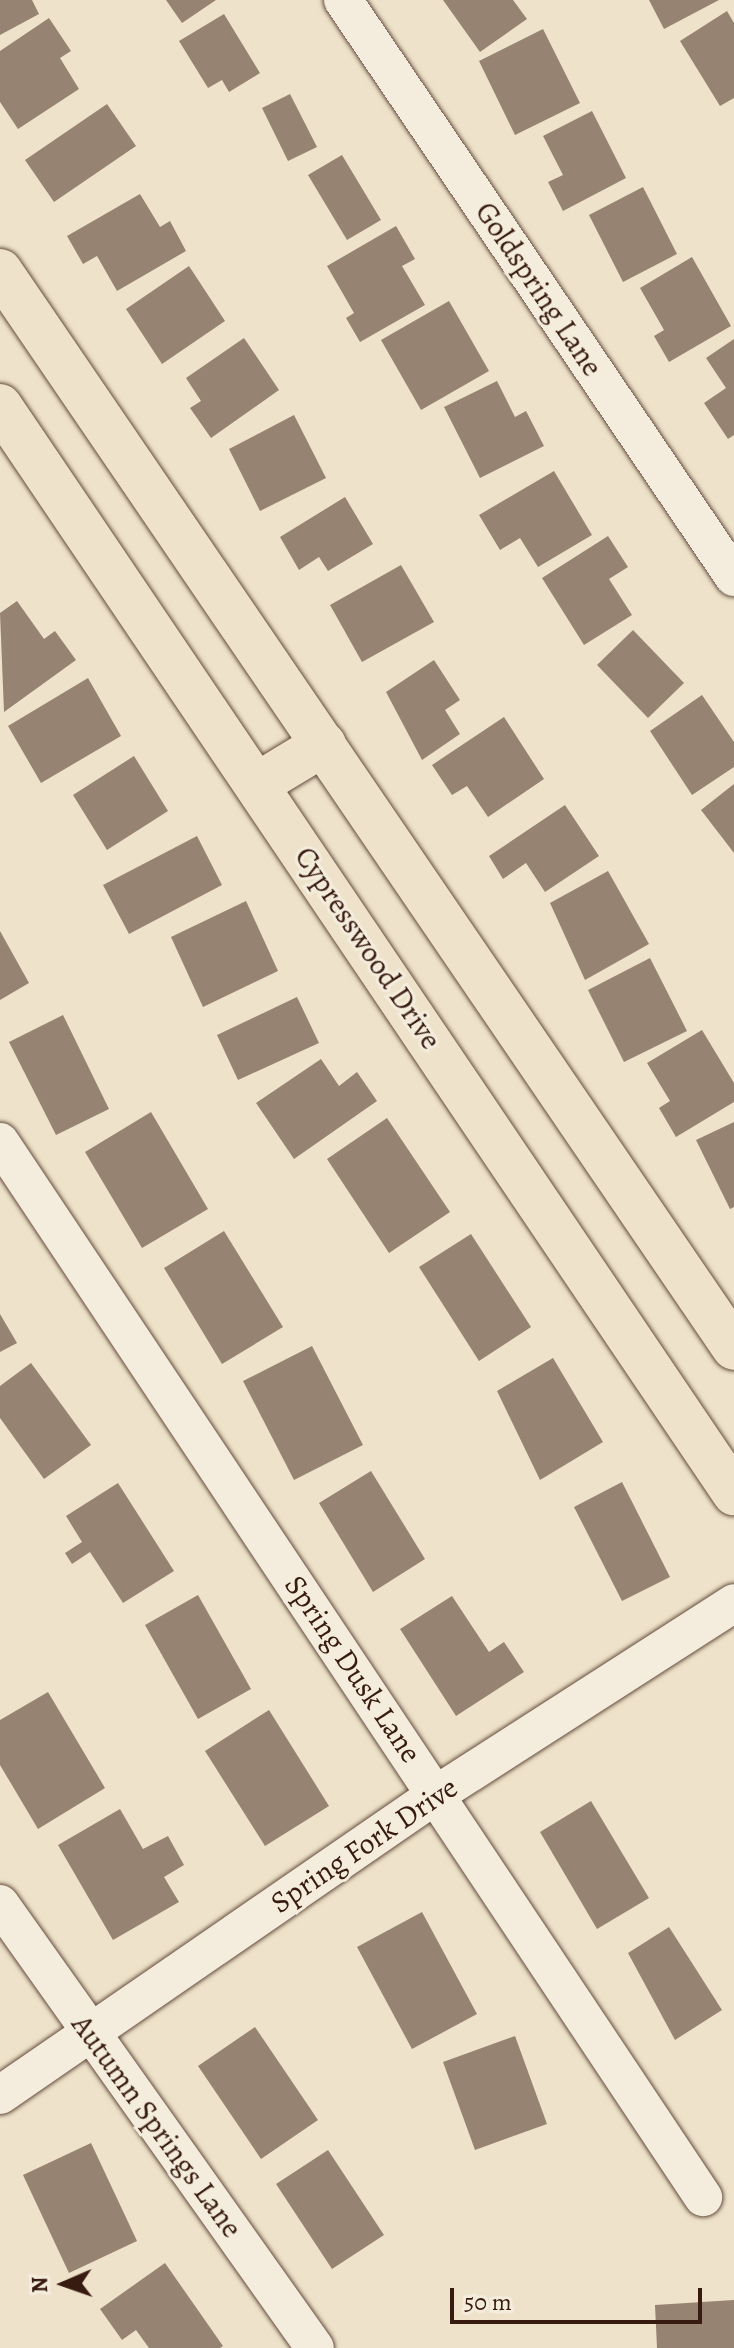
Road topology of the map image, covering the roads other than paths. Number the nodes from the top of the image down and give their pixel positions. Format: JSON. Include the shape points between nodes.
{"nodes":[{"id":1,"x":343,"y":0,"type":"edge"},
{"id":2,"x":0,"y":271,"type":"edge"},
{"id":3,"x":0,"y":406,"type":"edge"},
{"id":4,"x":734,"y":577,"type":"edge"},
{"id":5,"x":324,"y":744,"type":"junction"},
{"id":6,"x":258,"y":784,"type":"junction"},
{"id":7,"x":0,"y":1142,"type":"edge"},
{"id":8,"x":734,"y":1348,"type":"edge"},
{"id":9,"x":734,"y":1493,"type":"edge"},
{"id":10,"x":734,"y":1603,"type":"edge"},
{"id":11,"x":437,"y":1794,"type":"junction"},
{"id":12,"x":0,"y":1904,"type":"edge"},
{"id":13,"x":89,"y":2032,"type":"junction"},
{"id":14,"x":0,"y":2095,"type":"edge"},
{"id":15,"x":703,"y":2197,"type":"dead end"},
{"id":16,"x":315,"y":2348,"type":"edge"}],
"edges":[{"from":1,"to":4,"type":"street","name":"Goldspring Lane"},
{"from":2,"to":5,"type":"main road"},
{"from":3,"to":6,"type":"main road","name":"Cypresswood Drive"},
{"from":5,"to":6,"type":"main road"},
{"from":5,"to":8,"type":"main road"},
{"from":6,"to":9,"type":"main road","name":"Cypresswood Drive"},
{"from":7,"to":11,"type":"street","name":"Spring Dusk Lane"},
{"from":10,"to":11,"type":"street","name":"Spring Fork Drive"},
{"from":11,"to":13,"type":"street","name":"Spring Fork Drive"},
{"from":11,"to":15,"type":"street","name":"Spring Dusk Lane"},
{"from":12,"to":13,"type":"street","name":"Autumn Springs Lane"},
{"from":13,"to":14,"type":"street","name":"Spring Fork Drive"},
{"from":13,"to":16,"type":"street","name":"Autumn Springs Lane"}]}
